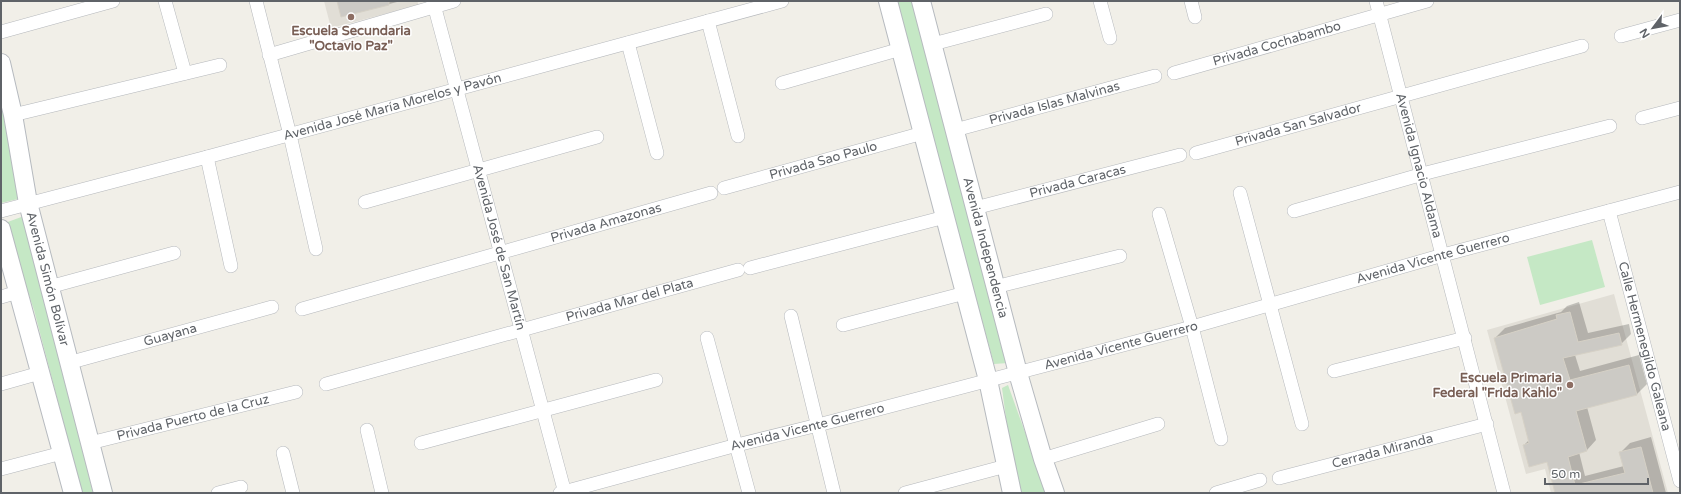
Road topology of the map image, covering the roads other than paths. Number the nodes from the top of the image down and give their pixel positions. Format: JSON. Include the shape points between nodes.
{"nodes":[{"id":1,"x":113,"y":1,"type":"edge"},
{"id":2,"x":165,"y":1,"type":"edge"},
{"id":3,"x":256,"y":1,"type":"edge"},
{"id":4,"x":454,"y":1,"type":"edge"},
{"id":5,"x":782,"y":1,"type":"edge"},
{"id":6,"x":888,"y":1,"type":"edge"},
{"id":7,"x":921,"y":1,"type":"edge"},
{"id":8,"x":1100,"y":1,"type":"edge"},
{"id":9,"x":1191,"y":1,"type":"edge"},
{"id":10,"x":1376,"y":1,"type":"edge"},
{"id":11,"x":1427,"y":1,"type":"edge"},
{"id":12,"x":434,"y":4,"type":"edge"},
{"id":13,"x":1046,"y":14,"type":"dead end"},
{"id":14,"x":1379,"y":14,"type":"junction"},
{"id":15,"x":1195,"y":17,"type":"dead end"},
{"id":16,"x":1680,"y":20,"type":"edge"},
{"id":17,"x":708,"y":21,"type":"junction"},
{"id":18,"x":1,"y":32,"type":"edge"},
{"id":19,"x":1621,"y":36,"type":"dead end"},
{"id":20,"x":1110,"y":38,"type":"dead end"},
{"id":21,"x":628,"y":43,"type":"junction"},
{"id":22,"x":933,"y":44,"type":"junction"},
{"id":23,"x":1582,"y":46,"type":"dead end"},
{"id":24,"x":900,"y":49,"type":"junction"},
{"id":25,"x":269,"y":55,"type":"junction"},
{"id":26,"x":1,"y":63,"type":"edge"},
{"id":27,"x":220,"y":65,"type":"dead end"},
{"id":28,"x":185,"y":73,"type":"junction"},
{"id":29,"x":1174,"y":73,"type":"dead end"},
{"id":30,"x":1155,"y":76,"type":"dead end"},
{"id":31,"x":782,"y":84,"type":"dead end"},
{"id":32,"x":457,"y":89,"type":"junction"},
{"id":33,"x":1401,"y":95,"type":"junction"},
{"id":34,"x":1680,"y":108,"type":"edge"},
{"id":35,"x":13,"y":115,"type":"junction"},
{"id":36,"x":1642,"y":118,"type":"dead end"},
{"id":37,"x":1610,"y":126,"type":"dead end"},
{"id":38,"x":955,"y":130,"type":"junction"},
{"id":39,"x":923,"y":133,"type":"junction"},
{"id":40,"x":290,"y":135,"type":"junction"},
{"id":41,"x":738,"y":136,"type":"dead end"},
{"id":42,"x":597,"y":137,"type":"dead end"},
{"id":43,"x":1196,"y":153,"type":"dead end"},
{"id":44,"x":657,"y":154,"type":"dead end"},
{"id":45,"x":1180,"y":155,"type":"dead end"},
{"id":46,"x":207,"y":157,"type":"junction"},
{"id":47,"x":479,"y":171,"type":"junction"},
{"id":48,"x":1422,"y":174,"type":"junction"},
{"id":49,"x":724,"y":188,"type":"dead end"},
{"id":50,"x":1680,"y":192,"type":"edge"},
{"id":51,"x":711,"y":193,"type":"dead end"},
{"id":52,"x":1240,"y":193,"type":"dead end"},
{"id":53,"x":365,"y":202,"type":"dead end"},
{"id":54,"x":28,"y":203,"type":"junction"},
{"id":55,"x":975,"y":208,"type":"junction"},
{"id":56,"x":1,"y":211,"type":"edge"},
{"id":57,"x":1294,"y":211,"type":"dead end"},
{"id":58,"x":1609,"y":211,"type":"junction"},
{"id":59,"x":1158,"y":214,"type":"dead end"},
{"id":60,"x":945,"y":217,"type":"junction"},
{"id":61,"x":1,"y":229,"type":"edge"},
{"id":62,"x":316,"y":249,"type":"dead end"},
{"id":63,"x":500,"y":252,"type":"junction"},
{"id":64,"x":174,"y":253,"type":"dead end"},
{"id":65,"x":1443,"y":255,"type":"junction"},
{"id":66,"x":1120,"y":256,"type":"dead end"},
{"id":67,"x":231,"y":266,"type":"dead end"},
{"id":68,"x":49,"y":287,"type":"junction"},
{"id":69,"x":995,"y":287,"type":"junction"},
{"id":70,"x":18,"y":292,"type":"junction"},
{"id":71,"x":965,"y":293,"type":"junction"},
{"id":72,"x":1,"y":297,"type":"edge"},
{"id":73,"x":1270,"y":304,"type":"junction"},
{"id":74,"x":272,"y":307,"type":"dead end"},
{"id":75,"x":302,"y":309,"type":"dead end"},
{"id":76,"x":791,"y":316,"type":"dead end"},
{"id":77,"x":843,"y":325,"type":"dead end"},
{"id":78,"x":1192,"y":327,"type":"junction"},
{"id":79,"x":521,"y":330,"type":"junction"},
{"id":80,"x":707,"y":338,"type":"dead end"},
{"id":81,"x":1465,"y":338,"type":"junction"},
{"id":82,"x":68,"y":363,"type":"junction"},
{"id":83,"x":1334,"y":371,"type":"dead end"},
{"id":84,"x":40,"y":373,"type":"junction"},
{"id":85,"x":1018,"y":373,"type":"junction"},
{"id":86,"x":656,"y":380,"type":"dead end"},
{"id":87,"x":988,"y":380,"type":"junction"},
{"id":88,"x":1,"y":384,"type":"edge"},
{"id":89,"x":326,"y":384,"type":"dead end"},
{"id":90,"x":296,"y":392,"type":"dead end"},
{"id":91,"x":542,"y":410,"type":"junction"},
{"id":92,"x":1158,"y":424,"type":"dead end"},
{"id":93,"x":1302,"y":424,"type":"dead end"},
{"id":94,"x":1487,"y":424,"type":"junction"},
{"id":95,"x":818,"y":425,"type":"junction"},
{"id":96,"x":367,"y":430,"type":"dead end"},
{"id":97,"x":1222,"y":439,"type":"dead end"},
{"id":98,"x":90,"y":443,"type":"junction"},
{"id":99,"x":421,"y":443,"type":"dead end"},
{"id":100,"x":737,"y":445,"type":"junction"},
{"id":101,"x":62,"y":453,"type":"junction"},
{"id":102,"x":283,"y":453,"type":"dead end"},
{"id":103,"x":1043,"y":459,"type":"junction"},
{"id":104,"x":1006,"y":466,"type":"junction"},
{"id":105,"x":1,"y":468,"type":"edge"},
{"id":106,"x":1279,"y":478,"type":"dead end"},
{"id":107,"x":1260,"y":480,"type":"dead end"},
{"id":108,"x":1680,"y":481,"type":"edge"},
{"id":109,"x":241,"y":487,"type":"dead end"},
{"id":110,"x":73,"y":493,"type":"edge"},
{"id":111,"x":103,"y":493,"type":"edge"},
{"id":112,"x":218,"y":493,"type":"edge"},
{"id":113,"x":293,"y":493,"type":"edge"},
{"id":114,"x":382,"y":493,"type":"edge"},
{"id":115,"x":563,"y":493,"type":"edge"},
{"id":116,"x":749,"y":493,"type":"edge"},
{"id":117,"x":834,"y":493,"type":"edge"},
{"id":118,"x":905,"y":493,"type":"edge"},
{"id":119,"x":1012,"y":493,"type":"edge"},
{"id":120,"x":1055,"y":493,"type":"edge"},
{"id":121,"x":1216,"y":493,"type":"edge"},
{"id":122,"x":1504,"y":493,"type":"edge"}],
"edges":[{"from":1,"to":18,"type":"street"},
{"from":2,"to":28,"type":"street"},
{"from":3,"to":25,"type":"street"},
{"from":4,"to":12,"type":"street"},
{"from":5,"to":17,"type":"street","name":"Avenida José María Morelos y Pavón"},
{"from":6,"to":24,"type":"main road"},
{"from":7,"to":22,"type":"main road","name":"Avenida Independencia"},
{"from":8,"to":20,"type":"street"},
{"from":9,"to":15,"type":"street"},
{"from":10,"to":14,"type":"street","name":"Avenida Ignacio Aldama"},
{"from":11,"to":14,"type":"street","name":"Privada Cochabambo"},
{"from":12,"to":25,"type":"street"},
{"from":12,"to":32,"type":"street","name":"Avenida José de San Martín"},
{"from":13,"to":22,"type":"street"},
{"from":14,"to":29,"type":"street","name":"Privada Cochabambo"},
{"from":14,"to":33,"type":"street","name":"Avenida Ignacio Aldama"},
{"from":16,"to":19,"type":"street"},
{"from":17,"to":21,"type":"street","name":"Avenida José María Morelos y Pavón"},
{"from":17,"to":41,"type":"street"},
{"from":21,"to":32,"type":"street","name":"Avenida José María Morelos y Pavón"},
{"from":21,"to":44,"type":"street"},
{"from":22,"to":38,"type":"main road","name":"Avenida Independencia"},
{"from":23,"to":33,"type":"street","name":"Privada San Salvador"},
{"from":24,"to":31,"type":"street"},
{"from":24,"to":39,"type":"main road"},
{"from":25,"to":40,"type":"street"},
{"from":26,"to":35,"type":"main road","name":"Avenida Simón Bolívar"},
{"from":27,"to":28,"type":"street"},
{"from":28,"to":35,"type":"street"},
{"from":30,"to":38,"type":"street","name":"Privada Islas Malvinas"},
{"from":32,"to":40,"type":"street","name":"Avenida José María Morelos y Pavón"},
{"from":32,"to":47,"type":"street","name":"Avenida José de San Martín"},
{"from":33,"to":43,"type":"street","name":"Privada San Salvador"},
{"from":33,"to":48,"type":"street","name":"Avenida Ignacio Aldama"},
{"from":34,"to":36,"type":"street"},
{"from":35,"to":54,"type":"main road","name":"Avenida Simón Bolívar"},
{"from":37,"to":48,"type":"street"},
{"from":38,"to":55,"type":"main road","name":"Avenida Independencia"},
{"from":39,"to":49,"type":"street","name":"Privada Sao Paulo"},
{"from":39,"to":60,"type":"main road"},
{"from":40,"to":46,"type":"street","name":"Avenida José María Morelos y Pavón"},
{"from":40,"to":62,"type":"street"},
{"from":42,"to":47,"type":"street"},
{"from":45,"to":55,"type":"street","name":"Privada Caracas"},
{"from":46,"to":54,"type":"street","name":"Avenida José María Morelos y Pavón"},
{"from":46,"to":67,"type":"street"},
{"from":47,"to":53,"type":"street"},
{"from":47,"to":63,"type":"street","name":"Avenida José de San Martín"},
{"from":48,"to":57,"type":"street"},
{"from":48,"to":65,"type":"street","name":"Avenida Ignacio Aldama"},
{"from":50,"to":58,"type":"street","name":"Avenida Vicente Guerrero"},
{"from":51,"to":63,"type":"street","name":"Privada Amazonas"},
{"from":52,"to":73,"type":"street"},
{"from":54,"to":56,"type":"street","name":"Avenida José María Morelos y Pavón"},
{"from":54,"to":68,"type":"main road","name":"Avenida Simón Bolívar"},
{"from":55,"to":69,"type":"main road","name":"Avenida Independencia"},
{"from":58,"to":65,"type":"street","name":"Avenida Vicente Guerrero"},
{"from":58,"to":108,"type":"street","name":"Calle Hermenegildo Galeana"},
{"from":59,"to":78,"type":"street"},
{"from":60,"to":71,"type":"main road"},
{"from":60,"to":79,"type":"street","name":"Privada Mar del Plata"},
{"from":61,"to":70,"type":"main road"},
{"from":63,"to":75,"type":"street","name":"Privada Amazonas"},
{"from":63,"to":79,"type":"street","name":"Avenida José de San Martín"},
{"from":64,"to":68,"type":"street"},
{"from":65,"to":73,"type":"street","name":"Avenida Vicente Guerrero"},
{"from":65,"to":81,"type":"street","name":"Avenida Ignacio Aldama"},
{"from":66,"to":69,"type":"street"},
{"from":68,"to":82,"type":"main road","name":"Avenida Simón Bolívar"},
{"from":69,"to":85,"type":"main road","name":"Avenida Independencia"},
{"from":70,"to":72,"type":"street"},
{"from":70,"to":84,"type":"main road"},
{"from":71,"to":77,"type":"street"},
{"from":71,"to":87,"type":"main road"},
{"from":73,"to":78,"type":"street","name":"Avenida Vicente Guerrero"},
{"from":73,"to":93,"type":"street"},
{"from":74,"to":82,"type":"street","name":"Guayana"},
{"from":76,"to":95,"type":"street"},
{"from":78,"to":85,"type":"street","name":"Avenida Vicente Guerrero"},
{"from":78,"to":97,"type":"street"},
{"from":79,"to":89,"type":"street","name":"Privada Mar del Plata"},
{"from":79,"to":91,"type":"street","name":"Avenida José de San Martín"},
{"from":80,"to":100,"type":"street"},
{"from":81,"to":83,"type":"street"},
{"from":81,"to":94,"type":"street","name":"Avenida Ignacio Aldama"},
{"from":82,"to":98,"type":"main road","name":"Avenida Simón Bolívar"},
{"from":84,"to":88,"type":"street"},
{"from":84,"to":101,"type":"main road"},
{"from":85,"to":87,"type":"street","name":"Avenida Vicente Guerrero"},
{"from":85,"to":103,"type":"main road","name":"Avenida Independencia"},
{"from":86,"to":91,"type":"street"},
{"from":87,"to":95,"type":"street","name":"Avenida Vicente Guerrero"},
{"from":87,"to":104,"type":"main road"},
{"from":90,"to":98,"type":"street","name":"Privada Puerto de la Cruz"},
{"from":91,"to":99,"type":"street"},
{"from":91,"to":115,"type":"street","name":"Avenida José de San Martín"},
{"from":92,"to":103,"type":"street"},
{"from":94,"to":106,"type":"street","name":"Cerrada Miranda"},
{"from":94,"to":122,"type":"street","name":"Avenida Ignacio Aldama"},
{"from":95,"to":100,"type":"street","name":"Avenida Vicente Guerrero"},
{"from":95,"to":117,"type":"street"},
{"from":96,"to":114,"type":"street"},
{"from":98,"to":111,"type":"main road","name":"Avenida Simón Bolívar"},
{"from":100,"to":115,"type":"street","name":"Avenida Vicente Guerrero"},
{"from":100,"to":116,"type":"street"},
{"from":101,"to":105,"type":"street"},
{"from":101,"to":110,"type":"main road"},
{"from":102,"to":113,"type":"street"},
{"from":103,"to":120,"type":"main road","name":"Avenida Independencia"},
{"from":104,"to":118,"type":"street"},
{"from":104,"to":119,"type":"main road"},
{"from":107,"to":121,"type":"street"},
{"from":109,"to":112,"type":"street"}]}
